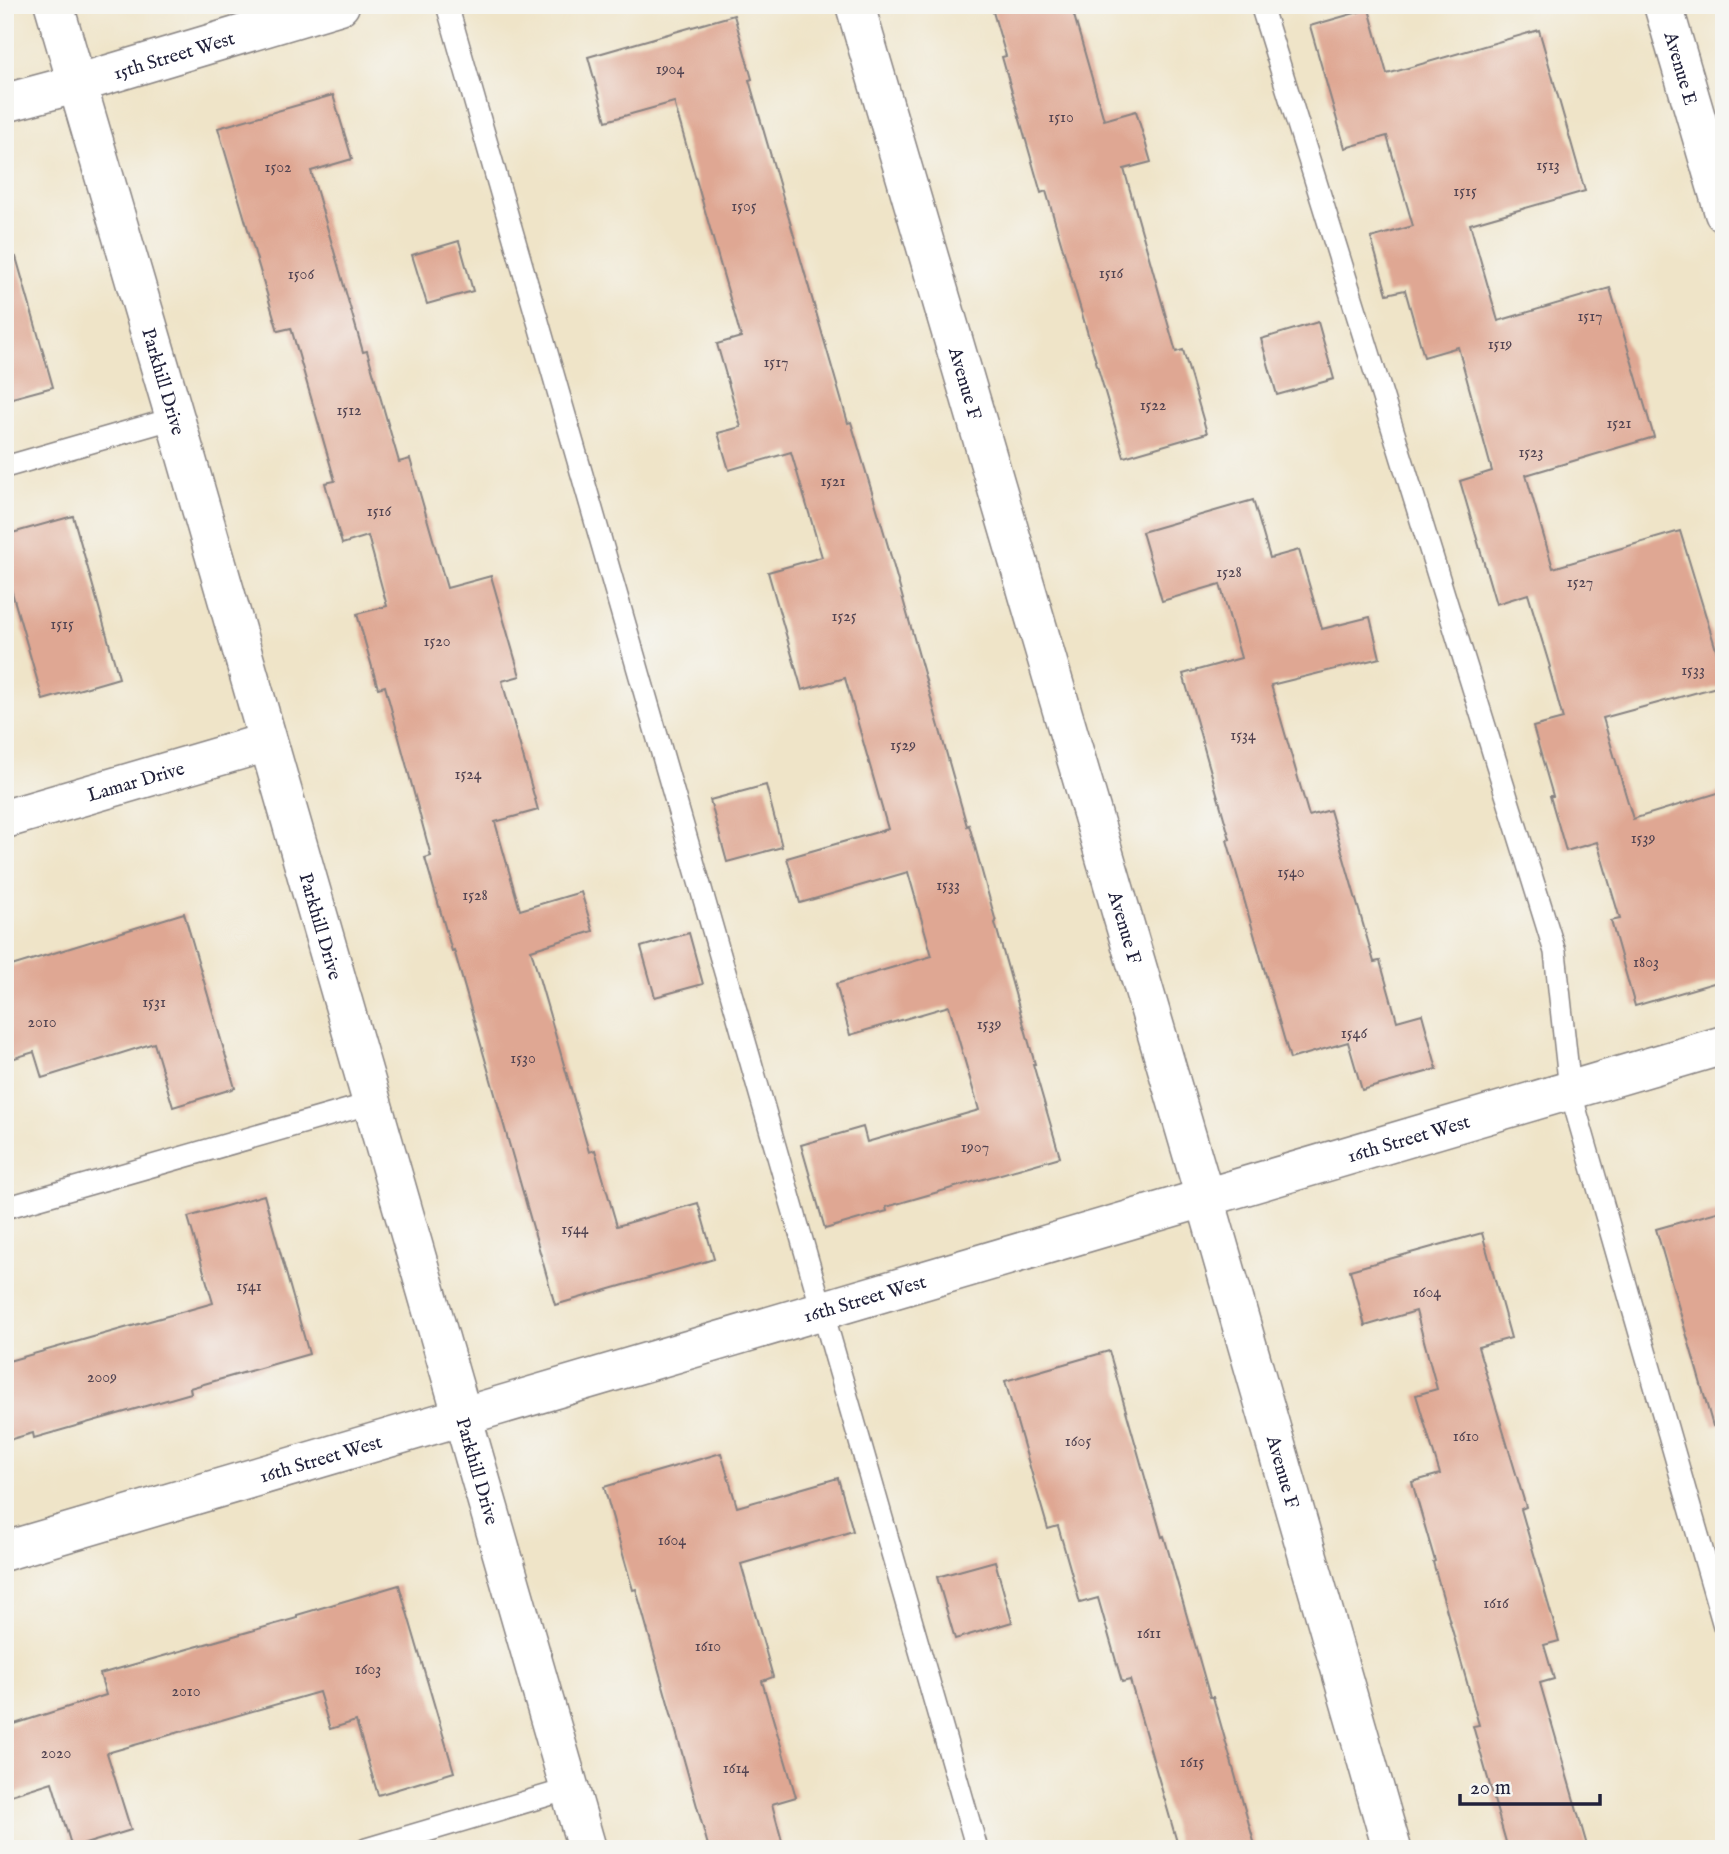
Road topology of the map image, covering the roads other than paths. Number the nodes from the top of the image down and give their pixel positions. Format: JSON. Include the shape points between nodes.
{"nodes":[{"id":1,"x":54,"y":5,"type":"edge"},
{"id":2,"x":340,"y":5,"type":"edge"},
{"id":3,"x":447,"y":5,"type":"edge"},
{"id":4,"x":855,"y":5,"type":"edge"},
{"id":5,"x":1261,"y":5,"type":"edge"},
{"id":6,"x":1662,"y":5,"type":"edge"},
{"id":7,"x":76,"y":84,"type":"junction"},
{"id":8,"x":5,"y":103,"type":"edge"},
{"id":9,"x":1724,"y":213,"type":"edge"},
{"id":10,"x":175,"y":418,"type":"junction"},
{"id":11,"x":5,"y":467,"type":"edge"},
{"id":12,"x":268,"y":742,"type":"junction"},
{"id":13,"x":5,"y":819,"type":"edge"},
{"id":14,"x":1724,"y":1045,"type":"edge"},
{"id":15,"x":1570,"y":1090,"type":"junction"},
{"id":16,"x":372,"y":1103,"type":"junction"},
{"id":17,"x":1205,"y":1198,"type":"junction"},
{"id":18,"x":5,"y":1208,"type":"edge"},
{"id":19,"x":823,"y":1310,"type":"junction"},
{"id":20,"x":462,"y":1417,"type":"junction"},
{"id":21,"x":5,"y":1551,"type":"edge"},
{"id":22,"x":1724,"y":1626,"type":"edge"},
{"id":23,"x":569,"y":1789,"type":"junction"},
{"id":24,"x":366,"y":1849,"type":"edge"},
{"id":25,"x":587,"y":1849,"type":"edge"},
{"id":26,"x":977,"y":1849,"type":"edge"},
{"id":27,"x":1392,"y":1849,"type":"edge"}],
"edges":[{"from":1,"to":7,"type":"street","name":"Parkhill Drive"},
{"from":2,"to":7,"type":"street","name":"15th Street West"},
{"from":3,"to":19,"type":"lane"},
{"from":4,"to":17,"type":"street","name":"Avenue F"},
{"from":5,"to":15,"type":"lane","via":[[1555,952]]},
{"from":6,"to":9,"type":"street","name":"Avenue E"},
{"from":7,"to":8,"type":"street","name":"15th Street West"},
{"from":7,"to":10,"type":"street","name":"Parkhill Drive"},
{"from":10,"to":11,"type":"lane"},
{"from":10,"to":12,"type":"street","name":"Parkhill Drive"},
{"from":12,"to":13,"type":"street","name":"Lamar Drive"},
{"from":12,"to":16,"type":"street","name":"Parkhill Drive"},
{"from":14,"to":15,"type":"street","name":"16th Street West"},
{"from":15,"to":17,"type":"street","name":"16th Street West"},
{"from":15,"to":22,"type":"lane"},
{"from":16,"to":18,"type":"lane"},
{"from":16,"to":20,"type":"street","name":"Parkhill Drive"},
{"from":17,"to":19,"type":"street","name":"16th Street West"},
{"from":17,"to":27,"type":"street","name":"Avenue F"},
{"from":19,"to":20,"type":"street","name":"16th Street West"},
{"from":19,"to":26,"type":"lane"},
{"from":20,"to":21,"type":"street","name":"16th Street West"},
{"from":20,"to":23,"type":"street","name":"Parkhill Drive"},
{"from":23,"to":24,"type":"lane"},
{"from":23,"to":25,"type":"street","name":"Parkhill Drive"}]}
